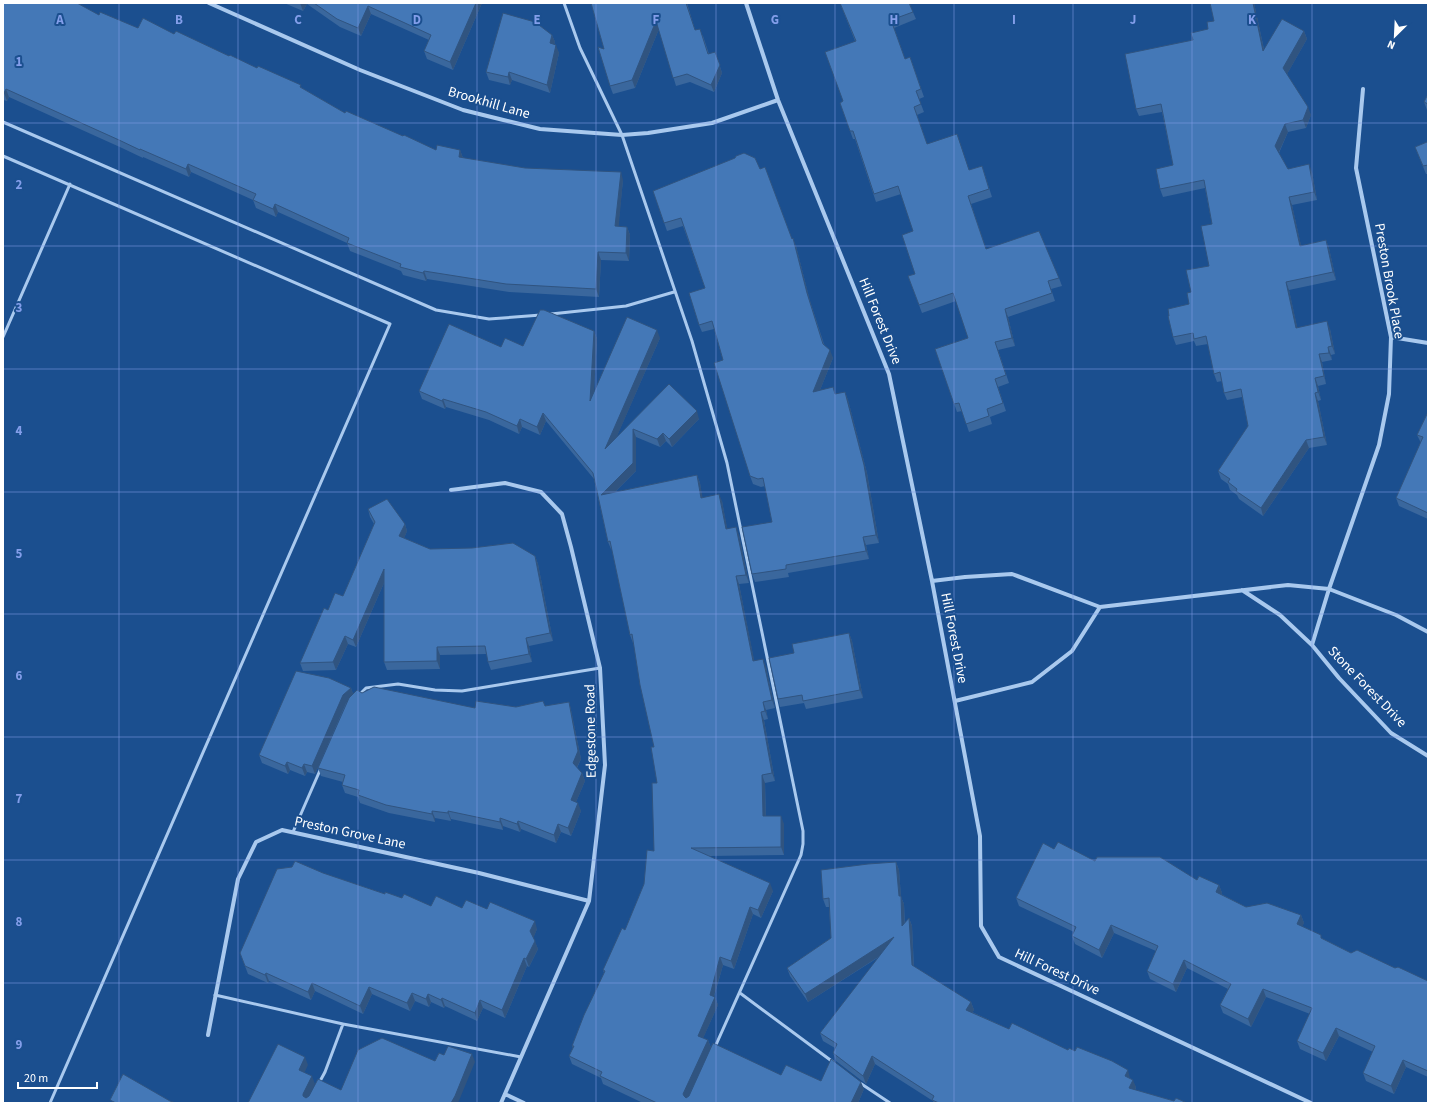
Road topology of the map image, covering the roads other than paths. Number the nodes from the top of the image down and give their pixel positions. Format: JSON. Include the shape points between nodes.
{"nodes":[{"id":1,"x":209,"y":3,"type":"edge"},
{"id":2,"x":564,"y":3,"type":"edge"},
{"id":3,"x":746,"y":3,"type":"edge"},
{"id":4,"x":1363,"y":88,"type":"dead end"},
{"id":5,"x":778,"y":100,"type":"junction"},
{"id":6,"x":3,"y":122,"type":"edge"},
{"id":7,"x":622,"y":135,"type":"junction"},
{"id":8,"x":3,"y":156,"type":"edge"},
{"id":9,"x":70,"y":184,"type":"junction"},
{"id":10,"x":674,"y":292,"type":"junction"},
{"id":11,"x":3,"y":337,"type":"edge"},
{"id":12,"x":1391,"y":337,"type":"junction"},
{"id":13,"x":1428,"y":343,"type":"edge"},
{"id":14,"x":451,"y":490,"type":"dead end"},
{"id":15,"x":932,"y":581,"type":"junction"},
{"id":16,"x":1329,"y":589,"type":"junction"},
{"id":17,"x":1242,"y":590,"type":"junction"},
{"id":18,"x":1100,"y":607,"type":"junction"},
{"id":19,"x":1428,"y":632,"type":"edge"},
{"id":20,"x":1312,"y":645,"type":"junction"},
{"id":21,"x":600,"y":668,"type":"junction"},
{"id":22,"x":355,"y":699,"type":"edge"},
{"id":23,"x":955,"y":701,"type":"junction"},
{"id":24,"x":1428,"y":756,"type":"edge"},
{"id":25,"x":324,"y":761,"type":"edge"},
{"id":26,"x":293,"y":832,"type":"junction"},
{"id":27,"x":588,"y":901,"type":"junction"},
{"id":28,"x":740,"y":993,"type":"junction"},
{"id":29,"x":215,"y":995,"type":"junction"},
{"id":30,"x":343,"y":1024,"type":"junction"},
{"id":31,"x":208,"y":1035,"type":"dead end"},
{"id":32,"x":714,"y":1048,"type":"edge"},
{"id":33,"x":521,"y":1057,"type":"junction"},
{"id":34,"x":839,"y":1067,"type":"edge"},
{"id":35,"x":858,"y":1081,"type":"edge"},
{"id":36,"x":318,"y":1084,"type":"edge"},
{"id":37,"x":505,"y":1094,"type":"junction"},
{"id":38,"x":50,"y":1103,"type":"edge"},
{"id":39,"x":501,"y":1103,"type":"edge"},
{"id":40,"x":524,"y":1103,"type":"edge"},
{"id":41,"x":890,"y":1103,"type":"edge"},
{"id":42,"x":1311,"y":1103,"type":"edge"}],
"edges":[{"from":1,"to":7,"type":"street","name":"Brookhill Lane","via":[[360,70],[463,110],[540,129]]},
{"from":2,"to":7,"type":"lane","via":[[580,48]]},
{"from":3,"to":5,"type":"street","name":"Hill Forest Drive"},
{"from":4,"to":12,"type":"street","name":"Preston Brook Place","via":[[1356,168]]},
{"from":5,"to":7,"type":"street","name":"Brookhill Lane","via":[[712,123]]},
{"from":5,"to":15,"type":"street","name":"Hill Forest Drive","via":[[889,374]]},
{"from":6,"to":10,"type":"lane","via":[[436,310],[489,318],[560,314],[626,306]]},
{"from":7,"to":10,"type":"lane"},
{"from":8,"to":9,"type":"lane"},
{"from":9,"to":11,"type":"lane"},
{"from":9,"to":38,"type":"lane","via":[[390,324]]},
{"from":10,"to":28,"type":"lane","via":[[692,341],[727,463],[803,831],[804,844],[801,855]]},
{"from":12,"to":13,"type":"street"},
{"from":12,"to":16,"type":"street","name":"Preston Brook Place","via":[[1389,394],[1379,446]]},
{"from":14,"to":21,"type":"street","name":"Edgestone Road","via":[[505,483],[541,492],[562,514]]},
{"from":15,"to":18,"type":"street","via":[[1012,574]]},
{"from":15,"to":23,"type":"street","name":"Hill Forest Drive"},
{"from":16,"to":17,"type":"street","via":[[1288,585]]},
{"from":16,"to":19,"type":"street","via":[[1396,615]]},
{"from":16,"to":20,"type":"street","name":"Stone Forest Drive"},
{"from":17,"to":18,"type":"street"},
{"from":17,"to":20,"type":"street","name":"Stone Forest Drive","via":[[1280,615]]},
{"from":18,"to":23,"type":"street","via":[[1072,651],[1032,682]]},
{"from":20,"to":24,"type":"street","name":"Stone Forest Drive","via":[[1339,678],[1391,732]]},
{"from":21,"to":22,"type":"lane","via":[[462,691],[398,684],[366,688]]},
{"from":21,"to":27,"type":"street","name":"Edgestone Road","via":[[605,765]]},
{"from":23,"to":42,"type":"street","name":"Hill Forest Drive","via":[[980,836],[981,926],[999,957]]},
{"from":25,"to":26,"type":"lane"},
{"from":26,"to":27,"type":"street","name":"Preston Grove Lane","via":[[479,873]]},
{"from":26,"to":29,"type":"street","name":"Preston Grove Lane","via":[[282,830],[256,842],[238,879]]},
{"from":27,"to":33,"type":"street","name":"Edgestone Road"},
{"from":28,"to":32,"type":"lane"},
{"from":28,"to":34,"type":"lane"},
{"from":29,"to":30,"type":"lane"},
{"from":29,"to":31,"type":"street","name":"Preston Grove Lane"},
{"from":30,"to":33,"type":"lane"},
{"from":30,"to":36,"type":"lane"},
{"from":33,"to":37,"type":"street","name":"Edgestone Road"},
{"from":35,"to":41,"type":"lane"},
{"from":37,"to":39,"type":"street","name":"Edgestone Road"},
{"from":37,"to":40,"type":"street"}]}
